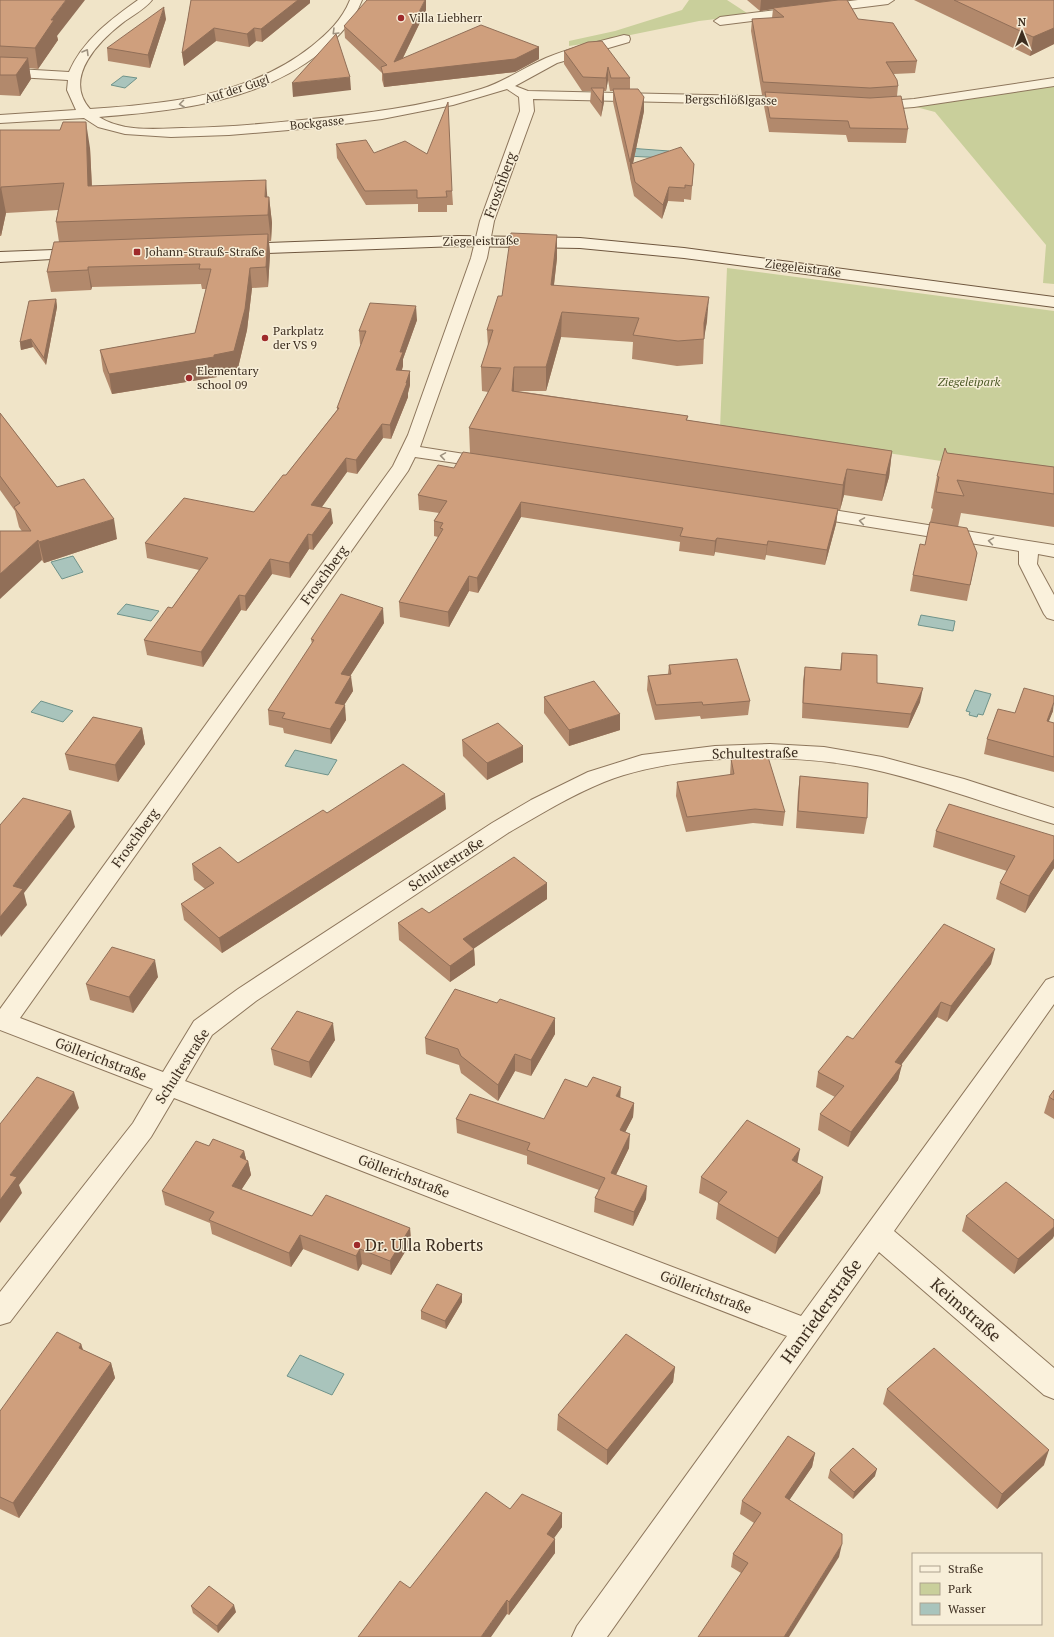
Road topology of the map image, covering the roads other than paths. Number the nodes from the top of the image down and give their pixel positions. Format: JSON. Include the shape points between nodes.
{"nodes":[{"id":1,"x":146,"y":0,"type":"edge"},
{"id":2,"x":356,"y":0,"type":"edge"},
{"id":3,"x":888,"y":0,"type":"edge"},
{"id":4,"x":720,"y":21,"type":"dead end"},
{"id":5,"x":624,"y":40,"type":"dead end"},
{"id":6,"x":0,"y":72,"type":"edge"},
{"id":7,"x":75,"y":76,"type":"junction"},
{"id":8,"x":1054,"y":82,"type":"edge"},
{"id":9,"x":505,"y":85,"type":"junction"},
{"id":10,"x":526,"y":94,"type":"junction"},
{"id":11,"x":810,"y":103,"type":"edge"},
{"id":12,"x":861,"y":106,"type":"edge"},
{"id":13,"x":86,"y":114,"type":"junction"},
{"id":14,"x":0,"y":119,"type":"edge"},
{"id":15,"x":483,"y":241,"type":"junction"},
{"id":16,"x":226,"y":249,"type":"edge"},
{"id":17,"x":93,"y":254,"type":"edge"},
{"id":18,"x":0,"y":257,"type":"edge"},
{"id":19,"x":1054,"y":302,"type":"edge"},
{"id":20,"x":410,"y":451,"type":"junction"},
{"id":21,"x":504,"y":465,"type":"edge"},
{"id":22,"x":789,"y":509,"type":"edge"},
{"id":23,"x":1029,"y":547,"type":"junction"},
{"id":24,"x":1054,"y":551,"type":"edge"},
{"id":25,"x":1054,"y":614,"type":"edge"},
{"id":26,"x":1054,"y":816,"type":"edge"},
{"id":27,"x":1054,"y":986,"type":"edge"},
{"id":28,"x":2,"y":1021,"type":"edge"},
{"id":29,"x":168,"y":1085,"type":"junction"},
{"id":30,"x":877,"y":1233,"type":"junction"},
{"id":31,"x":0,"y":1313,"type":"edge"},
{"id":32,"x":807,"y":1331,"type":"junction"},
{"id":33,"x":1054,"y":1386,"type":"edge"},
{"id":34,"x":588,"y":1637,"type":"edge"}],
"edges":[{"from":7,"to":1,"type":"street","one_way":true,"via":[[92,43]]},
{"from":2,"to":13,"type":"street","name":"Auf der Gugl","one_way":true,"via":[[347,19],[319,47],[299,62],[273,76],[219,96],[188,103]]},
{"from":3,"to":4,"type":"street"},
{"from":5,"to":9,"type":"street","name":"Bockgasse","via":[[544,63]]},
{"from":6,"to":7,"type":"street"},
{"from":7,"to":13,"type":"street","via":[[76,99]]},
{"from":8,"to":12,"type":"street","via":[[914,103]]},
{"from":9,"to":10,"type":"street"},
{"from":9,"to":13,"type":"street","name":"Bockgasse","via":[[426,108],[367,118],[252,129],[116,130]]},
{"from":10,"to":11,"type":"street","name":"Bergschlößlgasse"},
{"from":10,"to":15,"type":"street","name":"Froschberg","via":[[526,111],[487,221]]},
{"from":13,"to":14,"type":"street"},
{"from":15,"to":16,"type":"street","name":"Ziegeleistraße"},
{"from":15,"to":19,"type":"street","name":"Ziegeleistraße","via":[[580,243],[652,249]]},
{"from":15,"to":20,"type":"street","name":"Froschberg"},
{"from":17,"to":18,"type":"street"},
{"from":21,"to":20,"type":"street","one_way":true},
{"from":20,"to":28,"type":"street","name":"Froschberg","via":[[402,467]]},
{"from":23,"to":22,"type":"street","one_way":true},
{"from":23,"to":24,"type":"street"},
{"from":23,"to":25,"type":"street","via":[[1028,564]]},
{"from":26,"to":29,"type":"street","name":"Schultestraße","via":[[956,784],[882,764],[824,754],[770,751],[722,753],[643,762],[596,777],[539,804],[247,995],[203,1028]]},
{"from":27,"to":30,"type":"street","name":"Hanriederstraße"},
{"from":28,"to":29,"type":"street","name":"Göllerichstraße"},
{"from":29,"to":31,"type":"street","name":"Schultestraße","via":[[142,1130]]},
{"from":29,"to":32,"type":"street","name":"Göllerichstraße"},
{"from":30,"to":32,"type":"street","name":"Hanriederstraße"},
{"from":30,"to":33,"type":"street","name":"Keimstraße"},
{"from":32,"to":34,"type":"street","name":"Hanriederstraße"}]}
